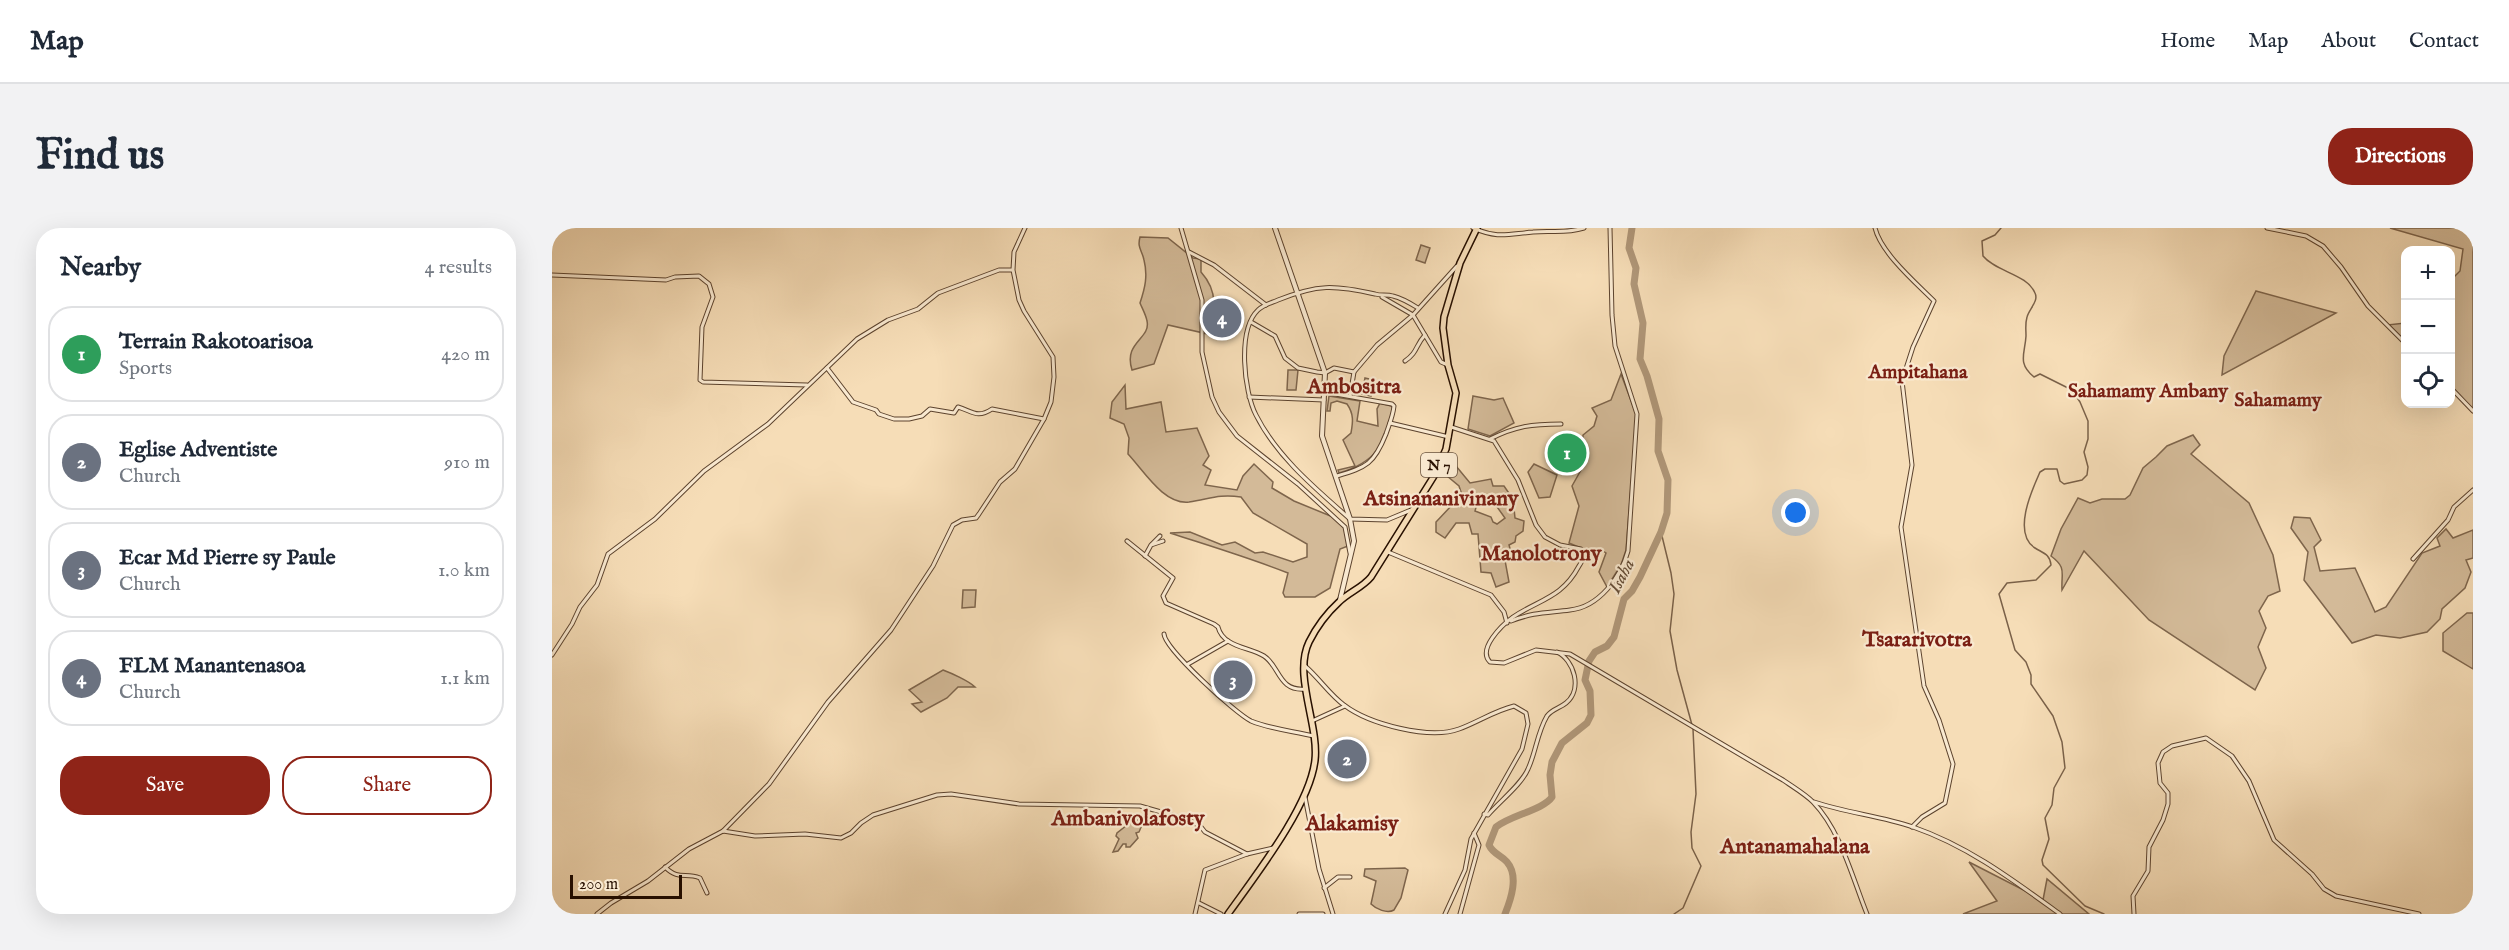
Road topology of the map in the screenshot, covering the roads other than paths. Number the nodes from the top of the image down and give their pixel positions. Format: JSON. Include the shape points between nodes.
{"nodes":[{"id":1,"x":1024,"y":228,"type":"edge"},
{"id":2,"x":1181,"y":228,"type":"edge"},
{"id":3,"x":1275,"y":228,"type":"edge"},
{"id":4,"x":1584,"y":228,"type":"edge"},
{"id":5,"x":1610,"y":228,"type":"edge"},
{"id":6,"x":1875,"y":228,"type":"edge"},
{"id":7,"x":2267,"y":228,"type":"edge"},
{"id":8,"x":1476,"y":229,"type":"edge"},
{"id":9,"x":1189,"y":252,"type":"junction"},
{"id":10,"x":1460,"y":262,"type":"junction"},
{"id":11,"x":1013,"y":270,"type":"junction"},
{"id":12,"x":552,"y":275,"type":"edge"},
{"id":13,"x":1297,"y":292,"type":"junction"},
{"id":14,"x":1381,"y":296,"type":"junction"},
{"id":15,"x":1266,"y":305,"type":"junction"},
{"id":16,"x":1418,"y":308,"type":"junction"},
{"id":17,"x":1413,"y":315,"type":"junction"},
{"id":18,"x":1251,"y":322,"type":"junction"},
{"id":19,"x":1425,"y":334,"type":"junction"},
{"id":20,"x":2401,"y":339,"type":"edge"},
{"id":21,"x":1405,"y":361,"type":"dead end"},
{"id":22,"x":1448,"y":365,"type":"junction"},
{"id":23,"x":827,"y":368,"type":"junction"},
{"id":24,"x":1354,"y":372,"type":"junction"},
{"id":25,"x":1325,"y":373,"type":"junction"},
{"id":26,"x":808,"y":385,"type":"junction"},
{"id":27,"x":2455,"y":391,"type":"edge"},
{"id":28,"x":1324,"y":392,"type":"junction"},
{"id":29,"x":1350,"y":396,"type":"junction"},
{"id":30,"x":1249,"y":397,"type":"junction"},
{"id":31,"x":1324,"y":400,"type":"junction"},
{"id":32,"x":2473,"y":411,"type":"edge"},
{"id":33,"x":1044,"y":419,"type":"junction"},
{"id":34,"x":1390,"y":423,"type":"junction"},
{"id":35,"x":1561,"y":424,"type":"dead end"},
{"id":36,"x":1451,"y":427,"type":"junction"},
{"id":37,"x":1449,"y":437,"type":"junction"},
{"id":38,"x":1490,"y":439,"type":"junction"},
{"id":39,"x":1337,"y":476,"type":"junction"},
{"id":40,"x":2473,"y":490,"type":"edge"},
{"id":41,"x":1411,"y":510,"type":"junction"},
{"id":42,"x":1350,"y":519,"type":"junction"},
{"id":43,"x":1160,"y":536,"type":"dead end"},
{"id":44,"x":1127,"y":541,"type":"dead end"},
{"id":45,"x":1163,"y":541,"type":"dead end"},
{"id":46,"x":1151,"y":545,"type":"junction"},
{"id":47,"x":1388,"y":552,"type":"junction"},
{"id":48,"x":1352,"y":554,"type":"junction"},
{"id":49,"x":1145,"y":556,"type":"junction"},
{"id":50,"x":2413,"y":559,"type":"dead end"},
{"id":51,"x":1340,"y":601,"type":"junction"},
{"id":52,"x":1508,"y":622,"type":"junction"},
{"id":53,"x":1164,"y":634,"type":"dead end"},
{"id":54,"x":1228,"y":641,"type":"junction"},
{"id":55,"x":1555,"y":651,"type":"junction"},
{"id":56,"x":552,"y":655,"type":"edge"},
{"id":57,"x":1188,"y":664,"type":"junction"},
{"id":58,"x":1305,"y":666,"type":"junction"},
{"id":59,"x":1306,"y":689,"type":"junction"},
{"id":60,"x":1345,"y":706,"type":"junction"},
{"id":61,"x":1312,"y":721,"type":"junction"},
{"id":62,"x":1314,"y":736,"type":"junction"},
{"id":63,"x":1305,"y":795,"type":"junction"},
{"id":64,"x":1813,"y":802,"type":"junction"},
{"id":65,"x":1484,"y":814,"type":"junction"},
{"id":66,"x":1912,"y":827,"type":"junction"},
{"id":67,"x":723,"y":831,"type":"junction"},
{"id":68,"x":1474,"y":833,"type":"junction"},
{"id":69,"x":1273,"y":848,"type":"junction"},
{"id":70,"x":1247,"y":854,"type":"junction"},
{"id":71,"x":665,"y":867,"type":"junction"},
{"id":72,"x":1350,"y":877,"type":"dead end"},
{"id":73,"x":1324,"y":888,"type":"junction"},
{"id":74,"x":707,"y":893,"type":"dead end"},
{"id":75,"x":1198,"y":902,"type":"junction"},
{"id":76,"x":597,"y":914,"type":"edge"},
{"id":77,"x":1195,"y":914,"type":"edge"},
{"id":78,"x":1221,"y":914,"type":"edge"},
{"id":79,"x":1228,"y":914,"type":"edge"},
{"id":80,"x":1299,"y":914,"type":"edge"},
{"id":81,"x":1323,"y":914,"type":"edge"},
{"id":82,"x":1333,"y":914,"type":"edge"},
{"id":83,"x":1445,"y":914,"type":"edge"},
{"id":84,"x":1460,"y":914,"type":"edge"},
{"id":85,"x":1867,"y":914,"type":"edge"},
{"id":86,"x":2060,"y":914,"type":"edge"},
{"id":87,"x":2134,"y":914,"type":"edge"},
{"id":88,"x":2419,"y":914,"type":"edge"}],
"edges":[{"from":1,"to":11,"type":"street","via":[[1014,252]]},
{"from":2,"to":9,"type":"street"},
{"from":3,"to":13,"type":"street"},
{"from":4,"to":8,"type":"street","via":[[1516,236]]},
{"from":5,"to":52,"type":"street","via":[[1616,346],[1637,414],[1628,550],[1623,566],[1608,588],[1589,604],[1533,613]]},
{"from":6,"to":66,"type":"street","via":[[1902,268],[1934,301],[1912,347],[1902,381],[1912,465],[1901,528],[1924,687],[1953,764],[1945,803],[1922,816]]},
{"from":7,"to":20,"type":"street","via":[[2306,236],[2323,246],[2368,306]]},
{"from":8,"to":10,"type":"main road","number":"N 7"},
{"from":9,"to":15,"type":"street","via":[[1214,265]]},
{"from":9,"to":48,"type":"street","via":[[1202,300],[1202,352],[1219,412],[1237,436],[1345,527]]},
{"from":10,"to":16,"type":"street"},
{"from":10,"to":22,"type":"main road","number":"N 7","via":[[1444,317]]},
{"from":11,"to":23,"type":"street","via":[[999,270],[938,292],[918,309],[872,328]]},
{"from":11,"to":33,"type":"street","via":[[1024,311],[1053,357],[1051,402]]},
{"from":12,"to":26,"type":"street","via":[[666,280],[699,276],[709,284],[712,297],[702,327],[700,380]]},
{"from":13,"to":14,"type":"street","via":[[1330,286]]},
{"from":13,"to":15,"type":"street"},
{"from":13,"to":25,"type":"street"},
{"from":14,"to":16,"type":"street","via":[[1392,295]]},
{"from":14,"to":17,"type":"street"},
{"from":15,"to":18,"type":"street"},
{"from":16,"to":17,"type":"street"},
{"from":17,"to":19,"type":"street"},
{"from":17,"to":24,"type":"street","via":[[1377,345]]},
{"from":18,"to":25,"type":"street","via":[[1275,336],[1289,363]]},
{"from":18,"to":30,"type":"street","via":[[1244,366]]},
{"from":19,"to":21,"type":"street","via":[[1415,353]]},
{"from":19,"to":22,"type":"street","via":[[1441,362]]},
{"from":22,"to":36,"type":"main road","number":"N 7","via":[[1456,393]]},
{"from":23,"to":26,"type":"street"},
{"from":23,"to":33,"type":"street","via":[[853,402],[894,419],[921,416],[930,409],[954,413],[957,407],[975,415],[992,409]]},
{"from":24,"to":25,"type":"street","via":[[1334,368]]},
{"from":24,"to":29,"type":"street"},
{"from":25,"to":28,"type":"street"},
{"from":26,"to":56,"type":"street","via":[[768,424],[704,471],[655,519],[608,554],[597,585]]},
{"from":27,"to":32,"type":"street"},
{"from":28,"to":29,"type":"street"},
{"from":28,"to":31,"type":"street"},
{"from":29,"to":34,"type":"street","via":[[1392,404]]},
{"from":30,"to":31,"type":"street"},
{"from":30,"to":42,"type":"street","via":[[1265,431],[1306,480]]},
{"from":31,"to":39,"type":"street","via":[[1322,436]]},
{"from":33,"to":67,"type":"street","via":[[1015,469],[995,488],[980,514],[953,525],[933,566],[891,630],[828,702],[769,784]]},
{"from":34,"to":37,"type":"street"},
{"from":34,"to":39,"type":"street","via":[[1377,456],[1356,470]]},
{"from":35,"to":38,"type":"street","via":[[1531,424]]},
{"from":36,"to":37,"type":"main road","number":"N 7"},
{"from":36,"to":38,"type":"street"},
{"from":37,"to":41,"type":"main road","number":"N 7","via":[[1434,476]]},
{"from":38,"to":52,"type":"street","via":[[1518,480],[1545,537],[1560,546],[1581,549],[1584,554],[1574,577],[1556,595]]},
{"from":39,"to":42,"type":"street"},
{"from":40,"to":50,"type":"street","via":[[2454,507],[2448,520]]},
{"from":41,"to":42,"type":"street","via":[[1387,520]]},
{"from":41,"to":47,"type":"main road","number":"N 7"},
{"from":42,"to":48,"type":"street"},
{"from":43,"to":46,"type":"street"},
{"from":44,"to":49,"type":"street"},
{"from":45,"to":46,"type":"street"},
{"from":46,"to":49,"type":"street"},
{"from":47,"to":51,"type":"main road","number":"N 7","via":[[1366,583]]},
{"from":47,"to":52,"type":"street","via":[[1491,595]]},
{"from":48,"to":51,"type":"street"},
{"from":49,"to":54,"type":"street","via":[[1173,578],[1163,596],[1166,603],[1214,624]]},
{"from":51,"to":58,"type":"main road","number":"N 7","via":[[1309,642]]},
{"from":52,"to":55,"type":"street","via":[[1486,649],[1490,662],[1504,663],[1536,650]]},
{"from":53,"to":57,"type":"street","via":[[1171,648]]},
{"from":54,"to":57,"type":"street"},
{"from":54,"to":59,"type":"street","via":[[1267,657],[1285,684]]},
{"from":55,"to":64,"type":"street","via":[[1584,661],[1783,780]]},
{"from":55,"to":65,"type":"street","via":[[1574,670],[1571,696],[1548,716],[1526,774],[1488,815]]},
{"from":57,"to":62,"type":"street","via":[[1208,687],[1249,720]]},
{"from":58,"to":59,"type":"main road","number":"N 7"},
{"from":58,"to":60,"type":"street"},
{"from":59,"to":61,"type":"main road","number":"N 7"},
{"from":60,"to":61,"type":"street"},
{"from":60,"to":65,"type":"street","via":[[1375,720],[1421,733],[1443,733],[1497,711],[1520,708],[1526,713],[1528,724],[1524,743]]},
{"from":61,"to":62,"type":"main road","number":"N 7"},
{"from":62,"to":63,"type":"main road","number":"N 7","via":[[1315,761]]},
{"from":63,"to":69,"type":"main road","number":"N 7"},
{"from":63,"to":73,"type":"street"},
{"from":64,"to":66,"type":"street"},
{"from":64,"to":85,"type":"street","via":[[1838,840]]},
{"from":65,"to":68,"type":"street"},
{"from":66,"to":86,"type":"street","via":[[1966,850]]},
{"from":67,"to":70,"type":"street","via":[[755,836],[805,834],[841,838],[873,815],[951,794],[1019,804],[1140,806],[1189,820]]},
{"from":67,"to":71,"type":"street","via":[[688,849]]},
{"from":68,"to":83,"type":"street","via":[[1462,877]]},
{"from":68,"to":84,"type":"street","via":[[1479,845]]},
{"from":69,"to":70,"type":"street"},
{"from":69,"to":79,"type":"main road","number":"N 7"},
{"from":70,"to":75,"type":"street","via":[[1205,870]]},
{"from":71,"to":74,"type":"street","via":[[681,878],[700,878]]},
{"from":71,"to":76,"type":"street"},
{"from":72,"to":73,"type":"street","via":[[1338,877]]},
{"from":73,"to":82,"type":"street"},
{"from":75,"to":77,"type":"street"},
{"from":75,"to":78,"type":"street"},
{"from":80,"to":81,"type":"street"},
{"from":87,"to":88,"type":"street","via":[[2133,896],[2148,871],[2149,847],[2168,804],[2158,763],[2163,752],[2172,746],[2206,738],[2232,756],[2249,781],[2274,840],[2324,888],[2336,896]]}]}
